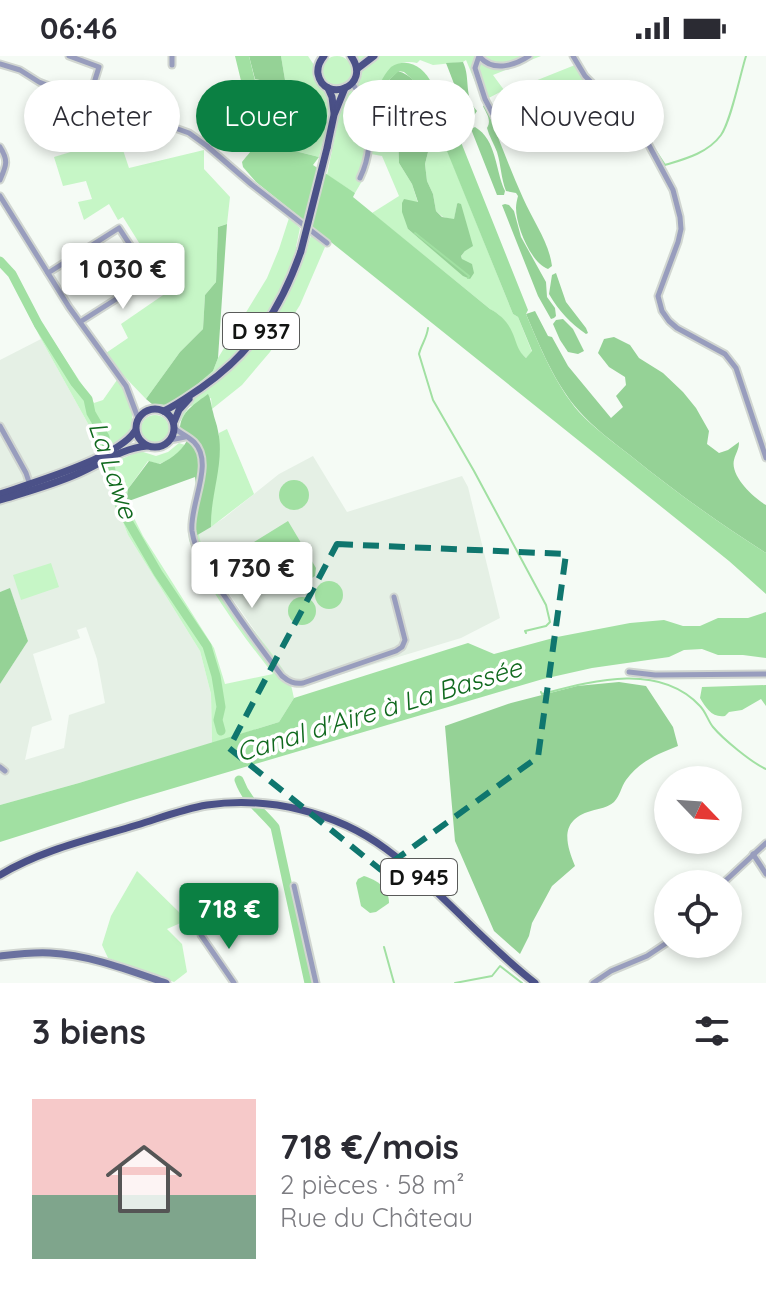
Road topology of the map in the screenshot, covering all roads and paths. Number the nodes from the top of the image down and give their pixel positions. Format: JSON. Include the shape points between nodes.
{"nodes":[{"id":1,"x":69,"y":56,"type":"edge"},
{"id":2,"x":172,"y":56,"type":"edge"},
{"id":3,"x":312,"y":56,"type":"edge"},
{"id":4,"x":324,"y":56,"type":"edge"},
{"id":5,"x":352,"y":56,"type":"edge"},
{"id":6,"x":374,"y":56,"type":"edge"},
{"id":7,"x":479,"y":56,"type":"edge"},
{"id":8,"x":529,"y":56,"type":"edge"},
{"id":9,"x":573,"y":56,"type":"edge"},
{"id":10,"x":0,"y":64,"type":"edge"},
{"id":11,"x":172,"y":65,"type":"dead end"},
{"id":12,"x":318,"y":66,"type":"junction"},
{"id":13,"x":357,"y":69,"type":"junction"},
{"id":14,"x":37,"y":80,"type":"edge"},
{"id":15,"x":95,"y":80,"type":"edge"},
{"id":16,"x":352,"y":80,"type":"edge"},
{"id":17,"x":328,"y":88,"type":"junction"},
{"id":18,"x":343,"y":89,"type":"edge"},
{"id":19,"x":343,"y":98,"type":"edge"},
{"id":20,"x":491,"y":108,"type":"edge"},
{"id":21,"x":334,"y":115,"type":"junction"},
{"id":22,"x":180,"y":130,"type":"edge"},
{"id":23,"x":0,"y":147,"type":"edge"},
{"id":24,"x":368,"y":152,"type":"edge"},
{"id":25,"x":360,"y":178,"type":"dead end"},
{"id":26,"x":0,"y":180,"type":"edge"},
{"id":27,"x":0,"y":196,"type":"edge"},
{"id":28,"x":327,"y":243,"type":"dead end"},
{"id":29,"x":48,"y":273,"type":"junction"},
{"id":30,"x":80,"y":322,"type":"junction"},
{"id":31,"x":196,"y":392,"type":"junction"},
{"id":32,"x":164,"y":411,"type":"junction"},
{"id":33,"x":138,"y":418,"type":"junction"},
{"id":34,"x":174,"y":425,"type":"junction"},
{"id":35,"x":0,"y":426,"type":"edge"},
{"id":36,"x":135,"y":431,"type":"junction"},
{"id":37,"x":186,"y":437,"type":"junction"},
{"id":38,"x":170,"y":440,"type":"junction"},
{"id":39,"x":147,"y":446,"type":"junction"},
{"id":40,"x":113,"y":453,"type":"junction"},
{"id":41,"x":766,"y":458,"type":"edge"},
{"id":42,"x":102,"y":459,"type":"junction"},
{"id":43,"x":30,"y":485,"type":"junction"},
{"id":44,"x":0,"y":494,"type":"edge"},
{"id":45,"x":0,"y":500,"type":"edge"},
{"id":46,"x":394,"y":597,"type":"dead end"},
{"id":47,"x":629,"y":672,"type":"dead end"},
{"id":48,"x":766,"y":674,"type":"edge"},
{"id":49,"x":766,"y":843,"type":"edge"},
{"id":50,"x":753,"y":854,"type":"junction"},
{"id":51,"x":736,"y":870,"type":"edge"},
{"id":52,"x":766,"y":874,"type":"edge"},
{"id":53,"x":0,"y":875,"type":"edge"},
{"id":54,"x":294,"y":886,"type":"dead end"},
{"id":55,"x":201,"y":935,"type":"dead end"},
{"id":56,"x":654,"y":951,"type":"edge"},
{"id":57,"x":0,"y":956,"type":"edge"},
{"id":58,"x":166,"y":983,"type":"edge"},
{"id":59,"x":234,"y":983,"type":"edge"},
{"id":60,"x":316,"y":983,"type":"edge"},
{"id":61,"x":535,"y":983,"type":"edge"},
{"id":62,"x":593,"y":983,"type":"edge"}],
"edges":[{"from":1,"to":15,"type":"street","via":[[99,67]]},
{"from":2,"to":11,"type":"street"},
{"from":3,"to":12,"type":"main road"},
{"from":4,"to":12,"type":"main road"},
{"from":5,"to":13,"type":"main road"},
{"from":6,"to":13,"type":"main road"},
{"from":7,"to":8,"type":"street","via":[[500,66]]},
{"from":7,"to":20,"type":"street","via":[[475,68]]},
{"from":9,"to":41,"type":"street","via":[[594,85],[629,108],[673,190],[681,229],[658,296],[662,311],[677,328],[731,359]]},
{"from":10,"to":14,"type":"street"},
{"from":12,"to":17,"type":"main road","via":[[318,76]]},
{"from":13,"to":16,"type":"main road"},
{"from":17,"to":18,"type":"main road"},
{"from":17,"to":21,"type":"main road","number":"D 937"},
{"from":19,"to":21,"type":"main road","number":"D 937"},
{"from":21,"to":31,"type":"main road","number":"D 937","bridge":true,"via":[[301,251],[285,290],[256,338]]},
{"from":22,"to":28,"type":"street"},
{"from":23,"to":26,"type":"street","via":[[7,163]]},
{"from":24,"to":25,"type":"street"},
{"from":27,"to":29,"type":"street"},
{"from":29,"to":30,"type":"street"},
{"from":29,"to":30,"type":"street","via":[[119,228],[151,277]]},
{"from":30,"to":33,"type":"street","via":[[126,386]]},
{"from":31,"to":32,"type":"main road","number":"D 937"},
{"from":31,"to":34,"type":"main road","number":"D 937","via":[[179,410]]},
{"from":32,"to":33,"type":"main road","via":[[150,409]]},
{"from":32,"to":34,"type":"main road"},
{"from":33,"to":36,"type":"main road"},
{"from":34,"to":37,"type":"street"},
{"from":34,"to":38,"type":"main road"},
{"from":35,"to":43,"type":"street"},
{"from":36,"to":39,"type":"main road"},
{"from":36,"to":40,"type":"main road"},
{"from":37,"to":38,"type":"street"},
{"from":37,"to":46,"type":"street","via":[[202,460],[191,526],[198,555],[288,681],[303,683],[402,647],[405,640]]},
{"from":38,"to":39,"type":"main road"},
{"from":39,"to":40,"type":"main road"},
{"from":40,"to":42,"type":"main road"},
{"from":42,"to":43,"type":"main road"},
{"from":42,"to":45,"type":"main road","via":[[55,483]]},
{"from":43,"to":44,"type":"main road"},
{"from":47,"to":48,"type":"street"},
{"from":49,"to":50,"type":"street"},
{"from":50,"to":51,"type":"street"},
{"from":50,"to":52,"type":"street"},
{"from":53,"to":61,"type":"main road","number":"D 945","via":[[50,852],[178,812],[239,803],[282,806],[352,828],[384,848]]},
{"from":54,"to":60,"type":"street"},
{"from":55,"to":59,"type":"street"},
{"from":56,"to":62,"type":"street"},
{"from":57,"to":58,"type":"main road","via":[[73,955]]}]}
